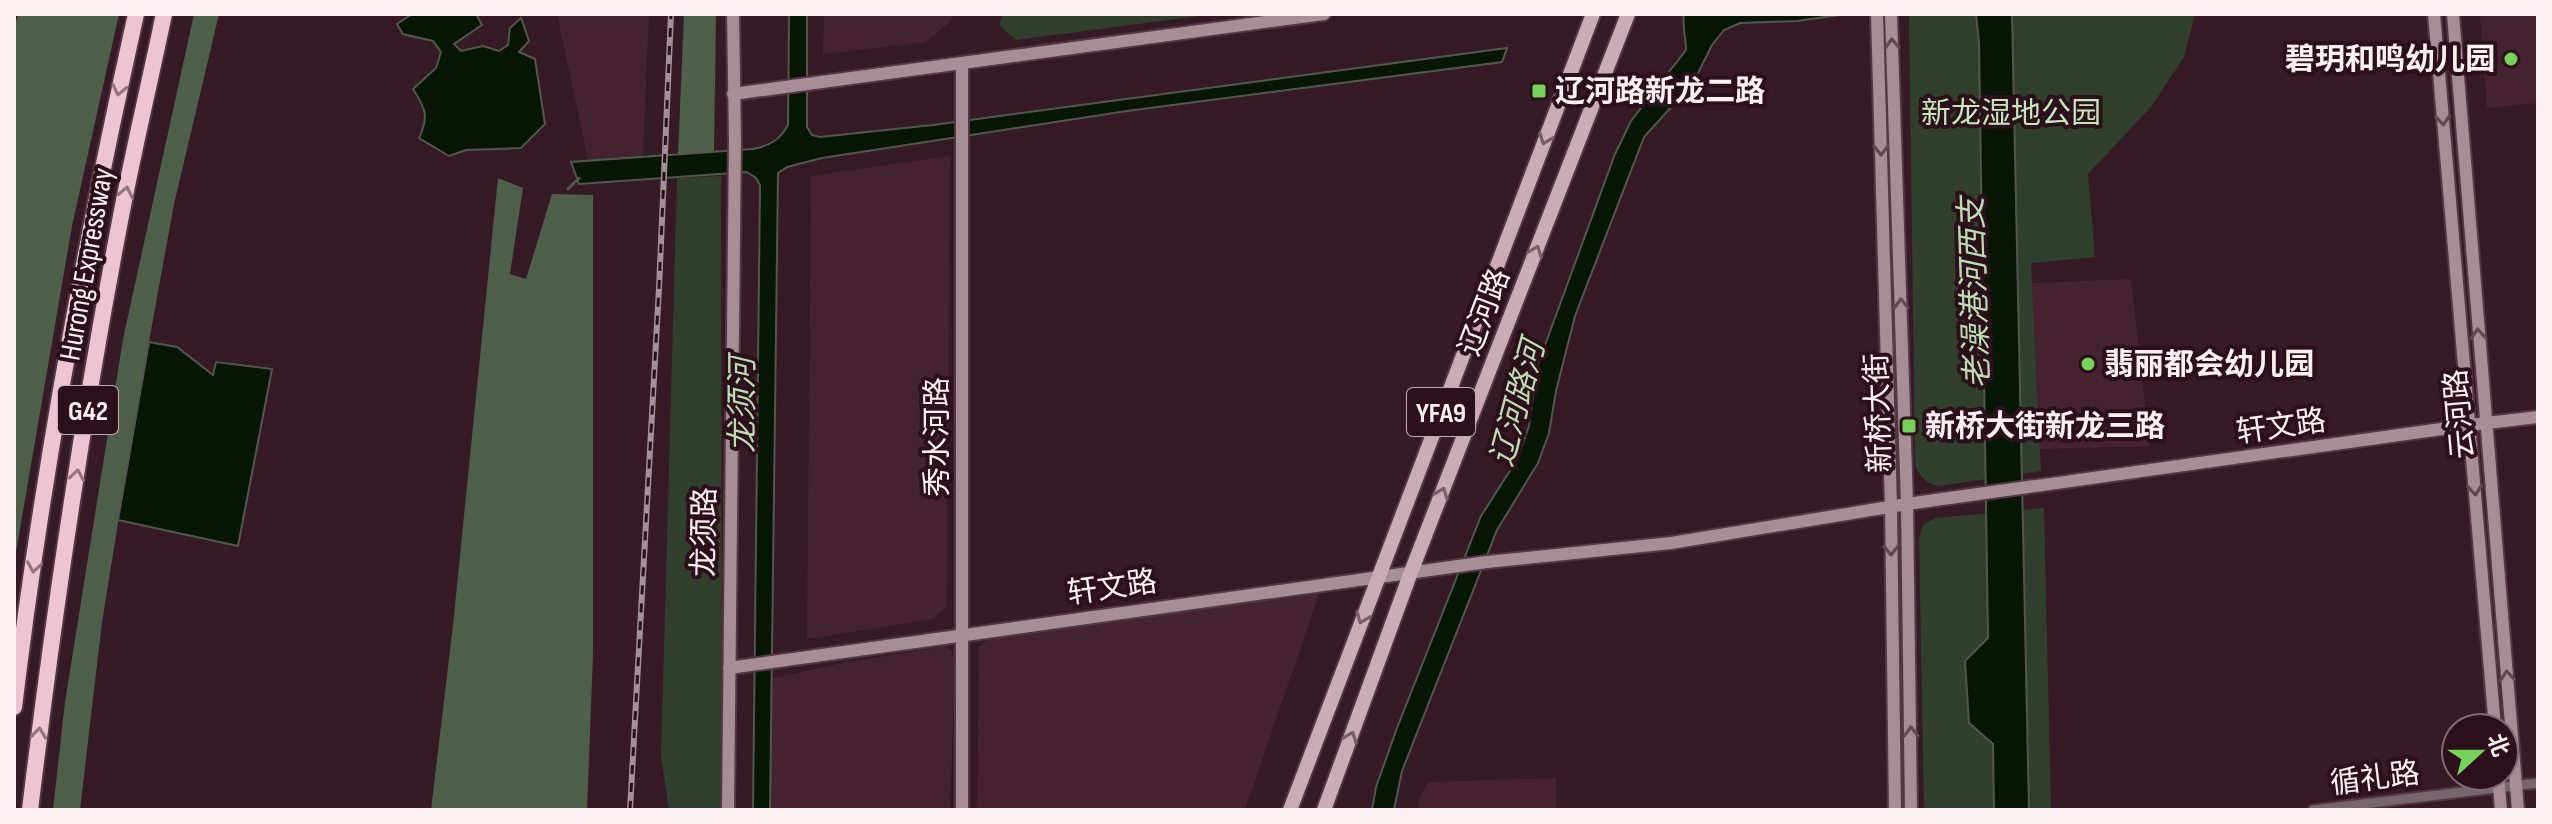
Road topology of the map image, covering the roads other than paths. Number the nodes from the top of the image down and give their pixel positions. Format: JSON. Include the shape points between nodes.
{"nodes":[{"id":1,"x":136,"y":14,"type":"edge"},
{"id":2,"x":164,"y":14,"type":"edge"},
{"id":3,"x":733,"y":14,"type":"edge"},
{"id":4,"x":1324,"y":14,"type":"edge"},
{"id":5,"x":1593,"y":14,"type":"edge"},
{"id":6,"x":1628,"y":14,"type":"edge"},
{"id":7,"x":1891,"y":14,"type":"edge"},
{"id":8,"x":2434,"y":14,"type":"edge"},
{"id":9,"x":2453,"y":14,"type":"edge"},
{"id":10,"x":1877,"y":15,"type":"edge"},
{"id":11,"x":962,"y":63,"type":"junction"},
{"id":12,"x":733,"y":94,"type":"junction"},
{"id":13,"x":2538,"y":417,"type":"edge"},
{"id":14,"x":2485,"y":423,"type":"junction"},
{"id":15,"x":2470,"y":425,"type":"junction"},
{"id":16,"x":1907,"y":504,"type":"junction"},
{"id":17,"x":1891,"y":507,"type":"junction"},
{"id":18,"x":1411,"y":572,"type":"junction"},
{"id":19,"x":1378,"y":576,"type":"junction"},
{"id":20,"x":963,"y":636,"type":"junction"},
{"id":21,"x":729,"y":668,"type":"junction"},
{"id":22,"x":14,"y":707,"type":"edge"},
{"id":23,"x":2494,"y":712,"type":"edge"},
{"id":24,"x":2510,"y":712,"type":"edge"},
{"id":25,"x":2440,"y":790,"type":"edge"},
{"id":26,"x":30,"y":810,"type":"edge"},
{"id":27,"x":728,"y":810,"type":"edge"},
{"id":28,"x":962,"y":810,"type":"edge"},
{"id":29,"x":1290,"y":810,"type":"edge"},
{"id":30,"x":1324,"y":810,"type":"edge"},
{"id":31,"x":1895,"y":810,"type":"edge"},
{"id":32,"x":1911,"y":810,"type":"edge"},
{"id":33,"x":2313,"y":810,"type":"edge"}],
"edges":[{"from":1,"to":22,"type":"highway","name":"Hurong Expressway","number":"G42","one_way":true,"via":[[68,349]]},
{"from":26,"to":2,"type":"highway","name":"Hurong Expressway","number":"G42","one_way":true,"via":[[90,394]]},
{"from":3,"to":12,"type":"street","name":"龙须路"},
{"from":4,"to":11,"type":"street"},
{"from":5,"to":19,"type":"main road","name":"辽河路","number":"YFA9","one_way":true},
{"from":18,"to":6,"type":"main road","name":"辽河路","number":"YFA9","one_way":true},
{"from":16,"to":7,"type":"street","name":"新桥大街","one_way":true},
{"from":8,"to":15,"type":"street","name":"云河路","one_way":true},
{"from":14,"to":9,"type":"street","name":"云河路","one_way":true},
{"from":10,"to":17,"type":"street","name":"新桥大街","one_way":true},
{"from":11,"to":12,"type":"street"},
{"from":11,"to":20,"type":"street","name":"秀水河路"},
{"from":12,"to":21,"type":"street","name":"龙须路"},
{"from":13,"to":14,"type":"street","name":"轩文路"},
{"from":14,"to":15,"type":"street","name":"轩文路"},
{"from":24,"to":14,"type":"street","name":"云河路","one_way":true},
{"from":15,"to":16,"type":"street","name":"轩文路"},
{"from":15,"to":23,"type":"street","name":"云河路","one_way":true},
{"from":16,"to":17,"type":"street"},
{"from":32,"to":16,"type":"street","name":"新桥大街","one_way":true},
{"from":17,"to":18,"type":"street","name":"轩文路","via":[[1671,543]]},
{"from":17,"to":31,"type":"street","name":"新桥大街","one_way":true},
{"from":18,"to":19,"type":"street","name":"轩文路"},
{"from":30,"to":18,"type":"main road","name":"辽河路","number":"YFA9","one_way":true},
{"from":19,"to":20,"type":"street","name":"轩文路"},
{"from":19,"to":29,"type":"main road","name":"辽河路","number":"YFA9","one_way":true},
{"from":20,"to":21,"type":"street","name":"轩文路"},
{"from":20,"to":28,"type":"street","name":"秀水河路"},
{"from":21,"to":27,"type":"street","name":"龙须路"},
{"from":25,"to":33,"type":"street","name":"循礼路"}]}
